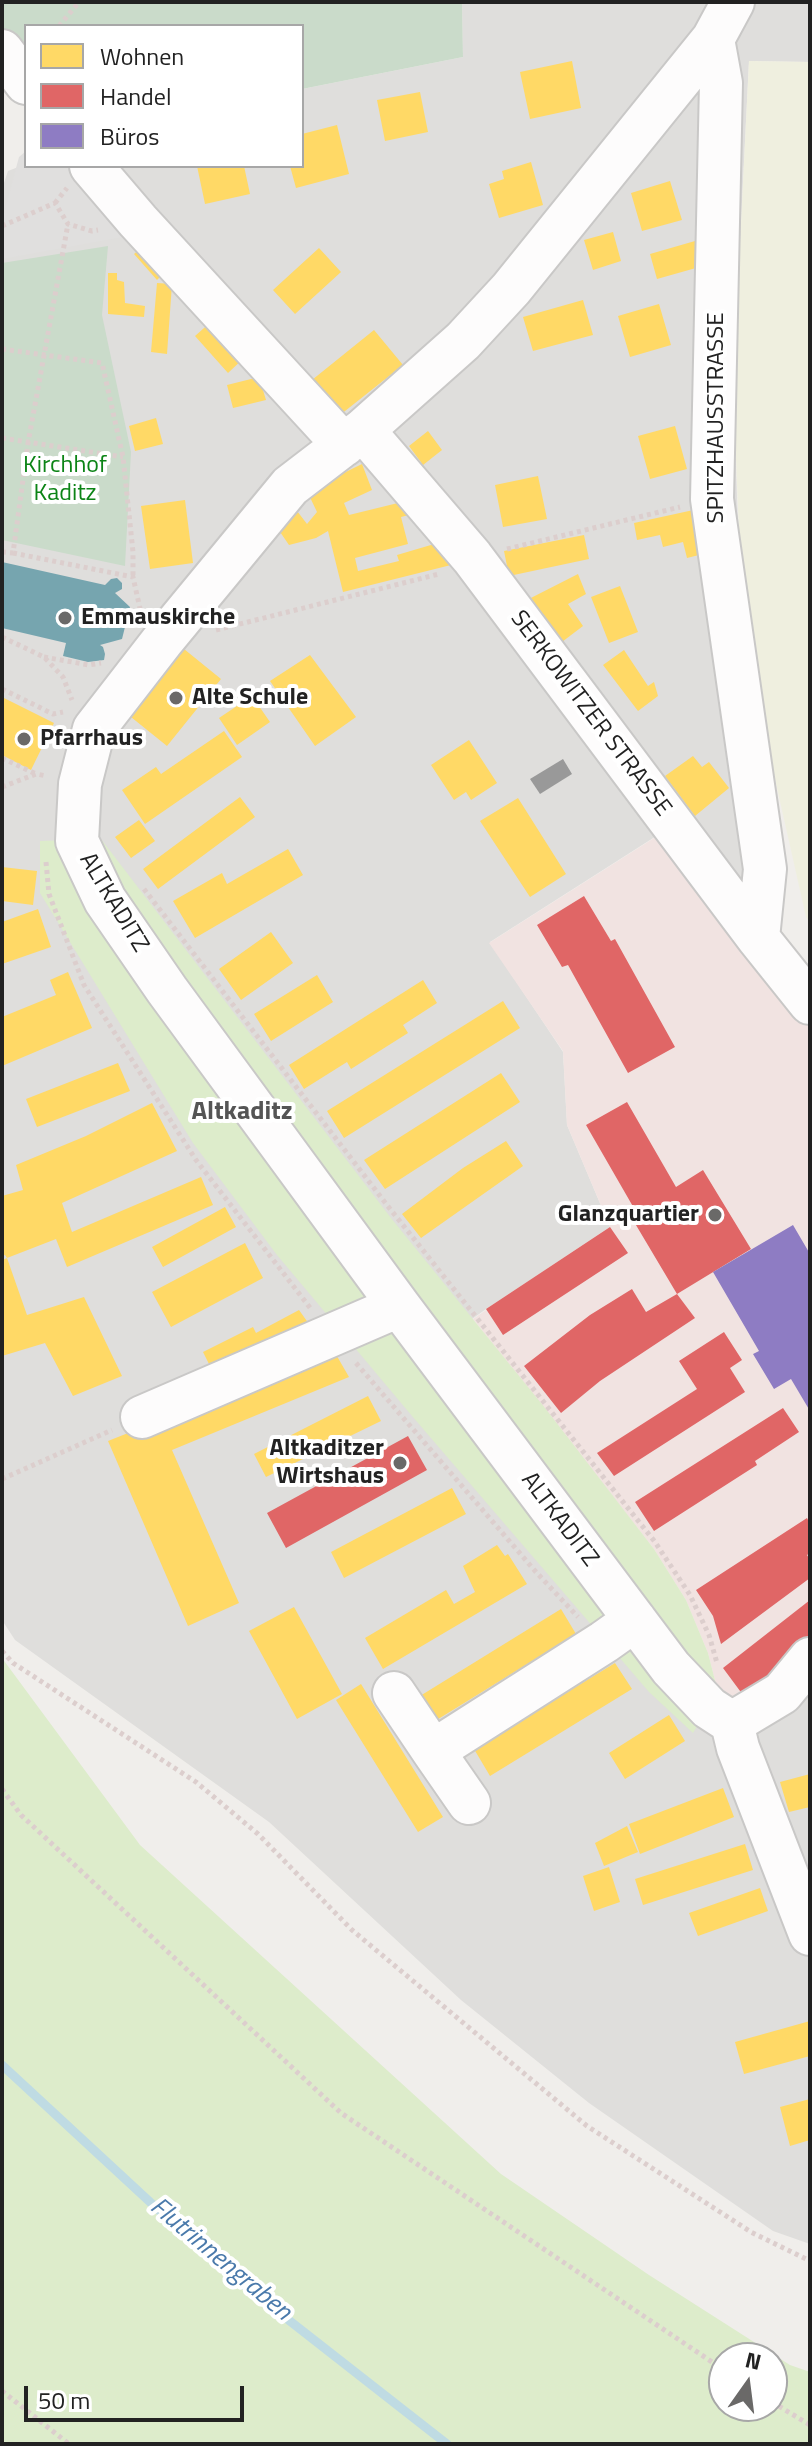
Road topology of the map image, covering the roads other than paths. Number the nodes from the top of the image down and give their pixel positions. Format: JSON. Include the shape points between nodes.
{"nodes":[{"id":1,"x":733,"y":2,"type":"edge"},
{"id":2,"x":713,"y":39,"type":"junction"},
{"id":3,"x":2,"y":51,"type":"edge"},
{"id":4,"x":24,"y":80,"type":"edge"},
{"id":5,"x":93,"y":168,"type":"edge"},
{"id":6,"x":354,"y":437,"type":"junction"},
{"id":7,"x":758,"y":938,"type":"junction"},
{"id":8,"x":810,"y":1003,"type":"edge"},
{"id":9,"x":399,"y":1306,"type":"junction"},
{"id":10,"x":142,"y":1417,"type":"road end"},
{"id":11,"x":620,"y":1631,"type":"junction"},
{"id":12,"x":810,"y":1659,"type":"edge"},
{"id":13,"x":394,"y":1693,"type":"dead end"},
{"id":14,"x":726,"y":1719,"type":"junction"},
{"id":15,"x":433,"y":1751,"type":"junction"},
{"id":16,"x":469,"y":1803,"type":"dead end"},
{"id":17,"x":810,"y":1934,"type":"edge"}],
"edges":[{"from":1,"to":2,"type":"street"},
{"from":2,"to":6,"type":"street","via":[[511,289],[463,341]]},
{"from":2,"to":7,"type":"street","name":"SPITZHAUSSTRASSE","via":[[721,83],[712,499],[765,869]]},
{"from":3,"to":4,"type":"street"},
{"from":5,"to":6,"type":"street","name":"SERKOWITZER STRASSE","via":[[138,221]]},
{"from":6,"to":7,"type":"street","name":"SERKOWITZER STRASSE","via":[[472,557]]},
{"from":6,"to":9,"type":"street","name":"ALTKADITZ","via":[[290,486],[94,729],[80,784],[77,841],[105,900],[188,1020]]},
{"from":7,"to":8,"type":"street","name":"SERKOWITZER STRASSE"},
{"from":9,"to":10,"type":"street"},
{"from":9,"to":11,"type":"street","name":"ALTKADITZ"},
{"from":11,"to":14,"type":"street","name":"ALTKADITZ","via":[[671,1668]]},
{"from":11,"to":15,"type":"street"},
{"from":12,"to":14,"type":"street","via":[[782,1693]]},
{"from":13,"to":15,"type":"street"},
{"from":14,"to":17,"type":"street"},
{"from":15,"to":16,"type":"street"}]}
